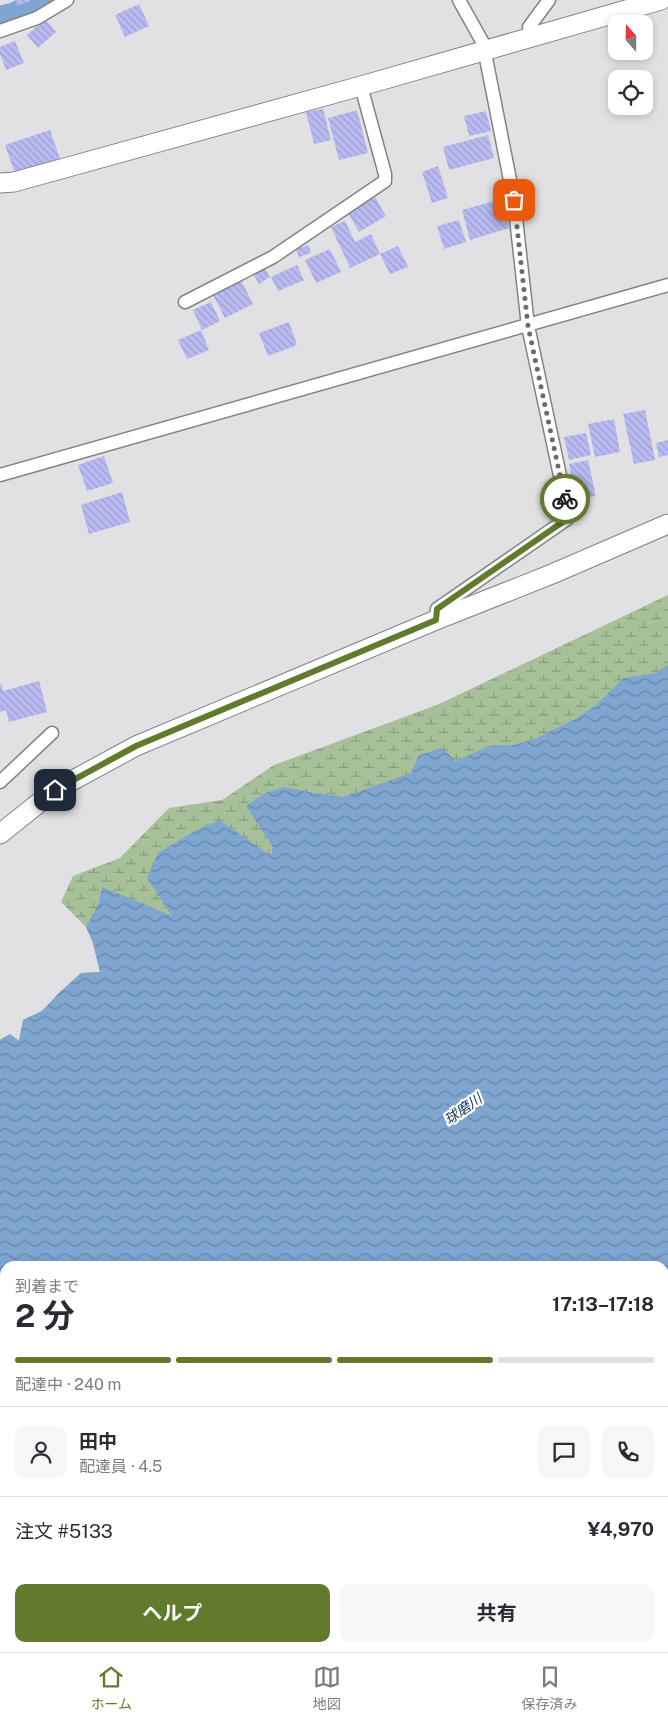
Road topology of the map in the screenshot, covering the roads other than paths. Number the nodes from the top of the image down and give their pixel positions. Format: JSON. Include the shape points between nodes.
{"nodes":[{"id":1,"x":67,"y":0,"type":"edge"},
{"id":2,"x":460,"y":0,"type":"edge"},
{"id":3,"x":549,"y":0,"type":"edge"},
{"id":4,"x":661,"y":0,"type":"edge"},
{"id":5,"x":0,"y":31,"type":"edge"},
{"id":6,"x":530,"y":38,"type":"junction"},
{"id":7,"x":484,"y":50,"type":"junction"},
{"id":8,"x":361,"y":86,"type":"junction"},
{"id":9,"x":0,"y":184,"type":"edge"},
{"id":10,"x":668,"y":285,"type":"edge"},
{"id":11,"x":185,"y":302,"type":"dead end"},
{"id":12,"x":528,"y":326,"type":"junction"},
{"id":13,"x":0,"y":475,"type":"edge"},
{"id":14,"x":668,"y":524,"type":"edge"},
{"id":15,"x":436,"y":620,"type":"junction"},
{"id":16,"x":52,"y":733,"type":"dead end"},
{"id":17,"x":0,"y":782,"type":"edge"},
{"id":18,"x":0,"y":834,"type":"edge"}],
"edges":[{"from":1,"to":5,"type":"street","via":[[37,18]]},
{"from":2,"to":7,"type":"street"},
{"from":3,"to":6,"type":"street","via":[[529,27]]},
{"from":4,"to":6,"type":"street"},
{"from":6,"to":7,"type":"street"},
{"from":7,"to":8,"type":"street"},
{"from":7,"to":12,"type":"street","via":[[514,200]]},
{"from":8,"to":9,"type":"street"},
{"from":8,"to":11,"type":"street","via":[[385,181],[273,257]]},
{"from":10,"to":12,"type":"street"},
{"from":12,"to":13,"type":"street"},
{"from":12,"to":15,"type":"street","via":[[567,519],[437,609]]},
{"from":14,"to":15,"type":"street"},
{"from":15,"to":18,"type":"street","via":[[136,746],[55,790]]},
{"from":16,"to":17,"type":"street"}]}
